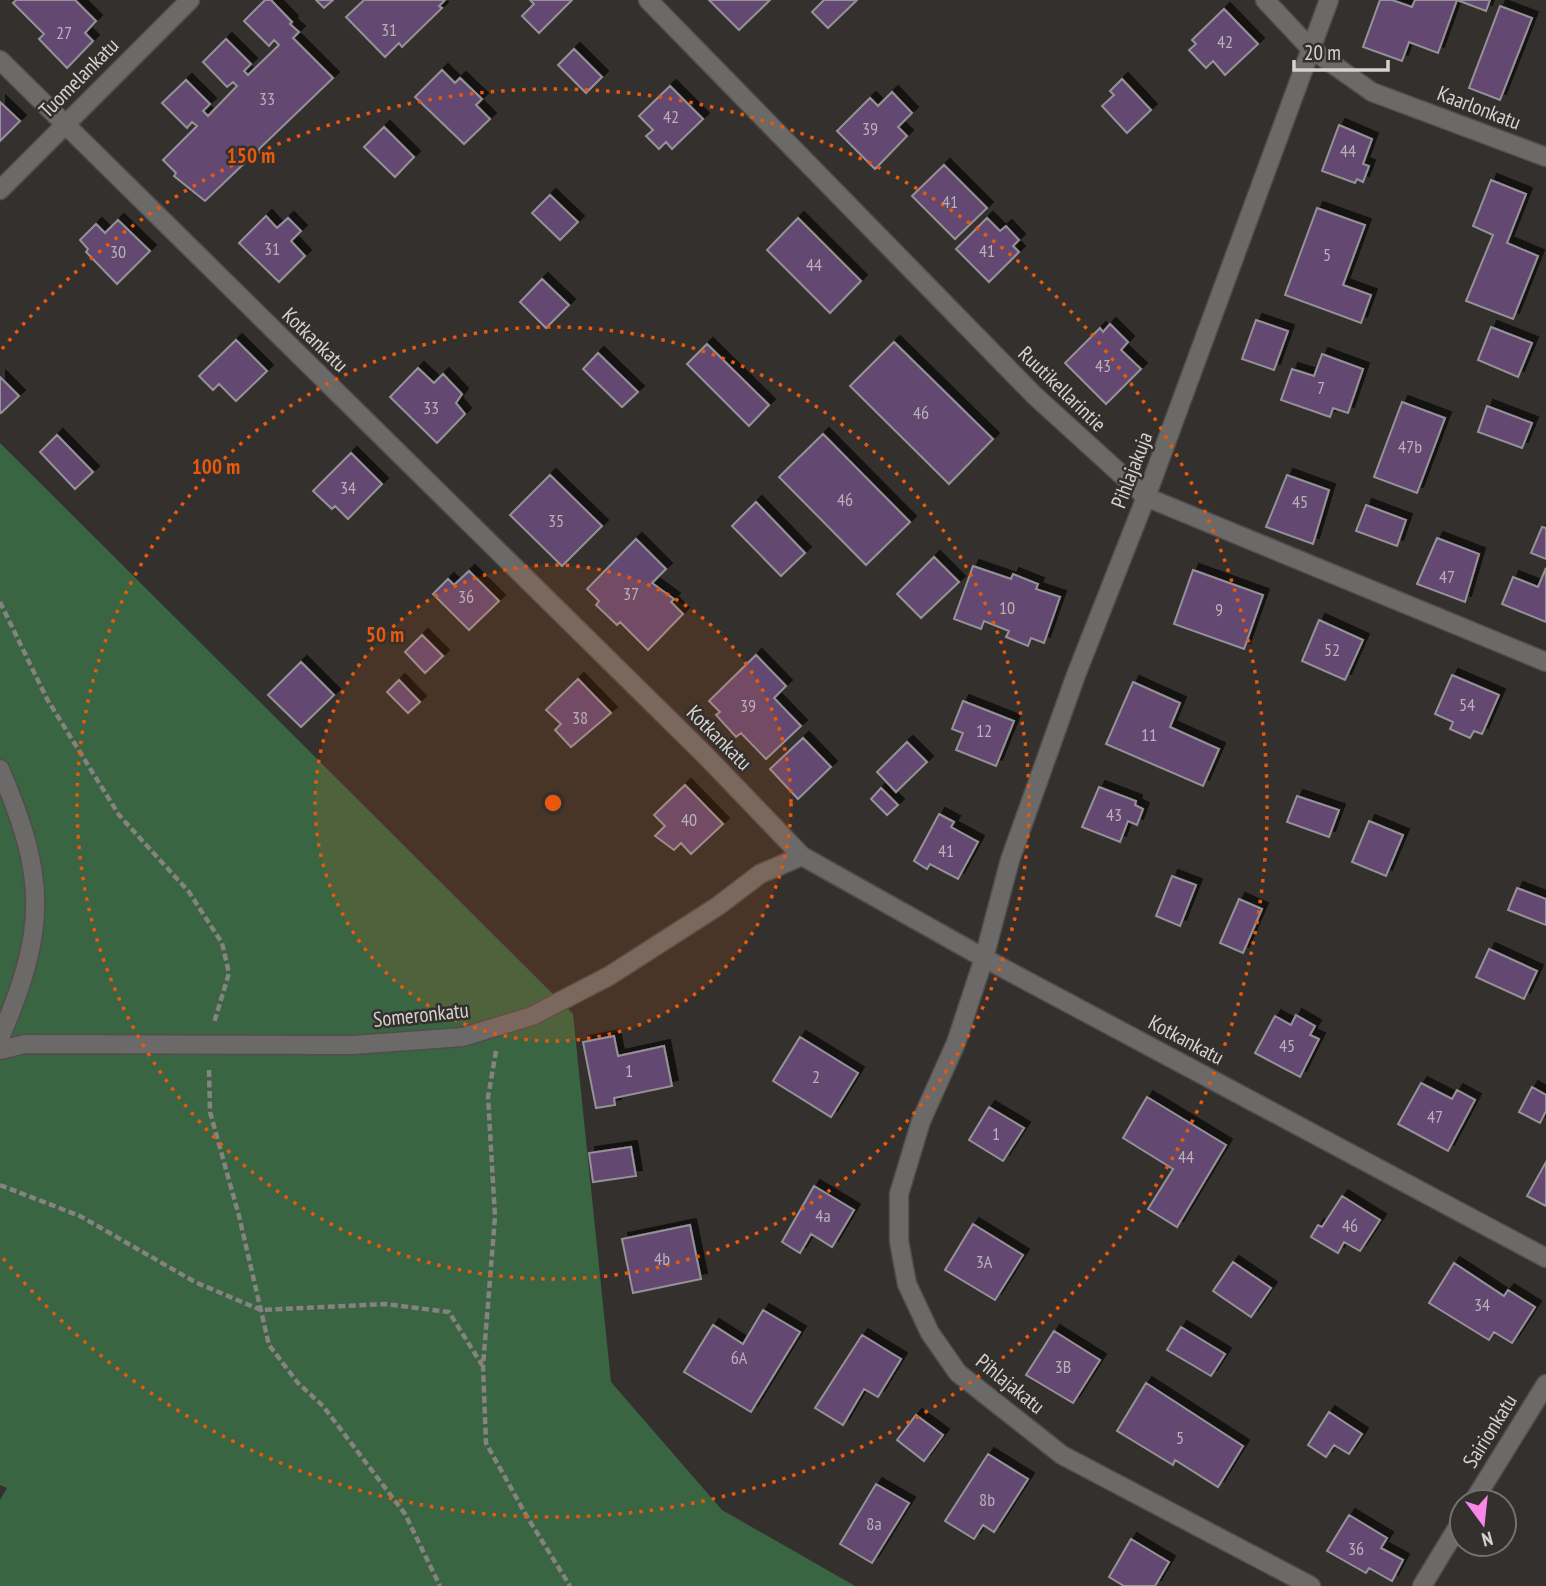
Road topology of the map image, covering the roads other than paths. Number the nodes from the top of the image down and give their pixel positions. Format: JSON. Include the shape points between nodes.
{"nodes":[{"id":1,"x":190,"y":0,"type":"edge"},
{"id":2,"x":648,"y":0,"type":"edge"},
{"id":3,"x":1265,"y":0,"type":"edge"},
{"id":4,"x":1329,"y":0,"type":"edge"},
{"id":5,"x":1311,"y":49,"type":"junction"},
{"id":6,"x":0,"y":60,"type":"edge"},
{"id":7,"x":64,"y":125,"type":"junction"},
{"id":8,"x":1546,"y":157,"type":"edge"},
{"id":9,"x":0,"y":190,"type":"edge"},
{"id":10,"x":1146,"y":497,"type":"junction"},
{"id":11,"x":1546,"y":662,"type":"edge"},
{"id":12,"x":0,"y":769,"type":"edge"},
{"id":13,"x":802,"y":856,"type":"junction"},
{"id":14,"x":984,"y":958,"type":"junction"},
{"id":15,"x":0,"y":1038,"type":"edge"},
{"id":16,"x":0,"y":1050,"type":"edge"},
{"id":17,"x":1546,"y":1258,"type":"edge"},
{"id":18,"x":1546,"y":1384,"type":"edge"},
{"id":19,"x":1482,"y":1488,"type":"edge"},
{"id":20,"x":1448,"y":1543,"type":"edge"},
{"id":21,"x":1311,"y":1586,"type":"edge"},
{"id":22,"x":1422,"y":1586,"type":"edge"}],
"edges":[{"from":1,"to":7,"type":"street","name":"Tuomelankatu"},
{"from":2,"to":10,"type":"street","name":"Ruutikellarintie","via":[[1034,395]]},
{"from":3,"to":5,"type":"street","name":"Kaarlonkatu"},
{"from":4,"to":5,"type":"street","name":"Pihlajakuja"},
{"from":5,"to":8,"type":"street","name":"Kaarlonkatu","via":[[1372,92]]},
{"from":5,"to":10,"type":"street","name":"Pihlajakuja"},
{"from":6,"to":7,"type":"street","name":"Kotkankatu"},
{"from":7,"to":9,"type":"street","name":"Tuomelankatu"},
{"from":7,"to":13,"type":"street","name":"Kotkankatu"},
{"from":10,"to":11,"type":"street","name":"Ruutikellarintie"},
{"from":10,"to":14,"type":"street","name":"Pihlajakuja","via":[[1010,860]]},
{"from":12,"to":15,"type":"street","via":[[24,826],[35,874],[37,916],[21,990]]},
{"from":13,"to":14,"type":"street","name":"Kotkankatu"},
{"from":13,"to":16,"type":"street","name":"Someronkatu","via":[[760,874],[609,975],[532,1016],[463,1037],[353,1045],[25,1044]]},
{"from":14,"to":17,"type":"street","name":"Kotkankatu"},
{"from":14,"to":21,"type":"street","name":"Pihlajakatu","via":[[957,1043],[921,1121],[899,1194],[907,1284],[930,1333],[958,1373],[1062,1455]]},
{"from":18,"to":19,"type":"street","name":"Sairionkatu"},
{"from":20,"to":22,"type":"street"}]}
